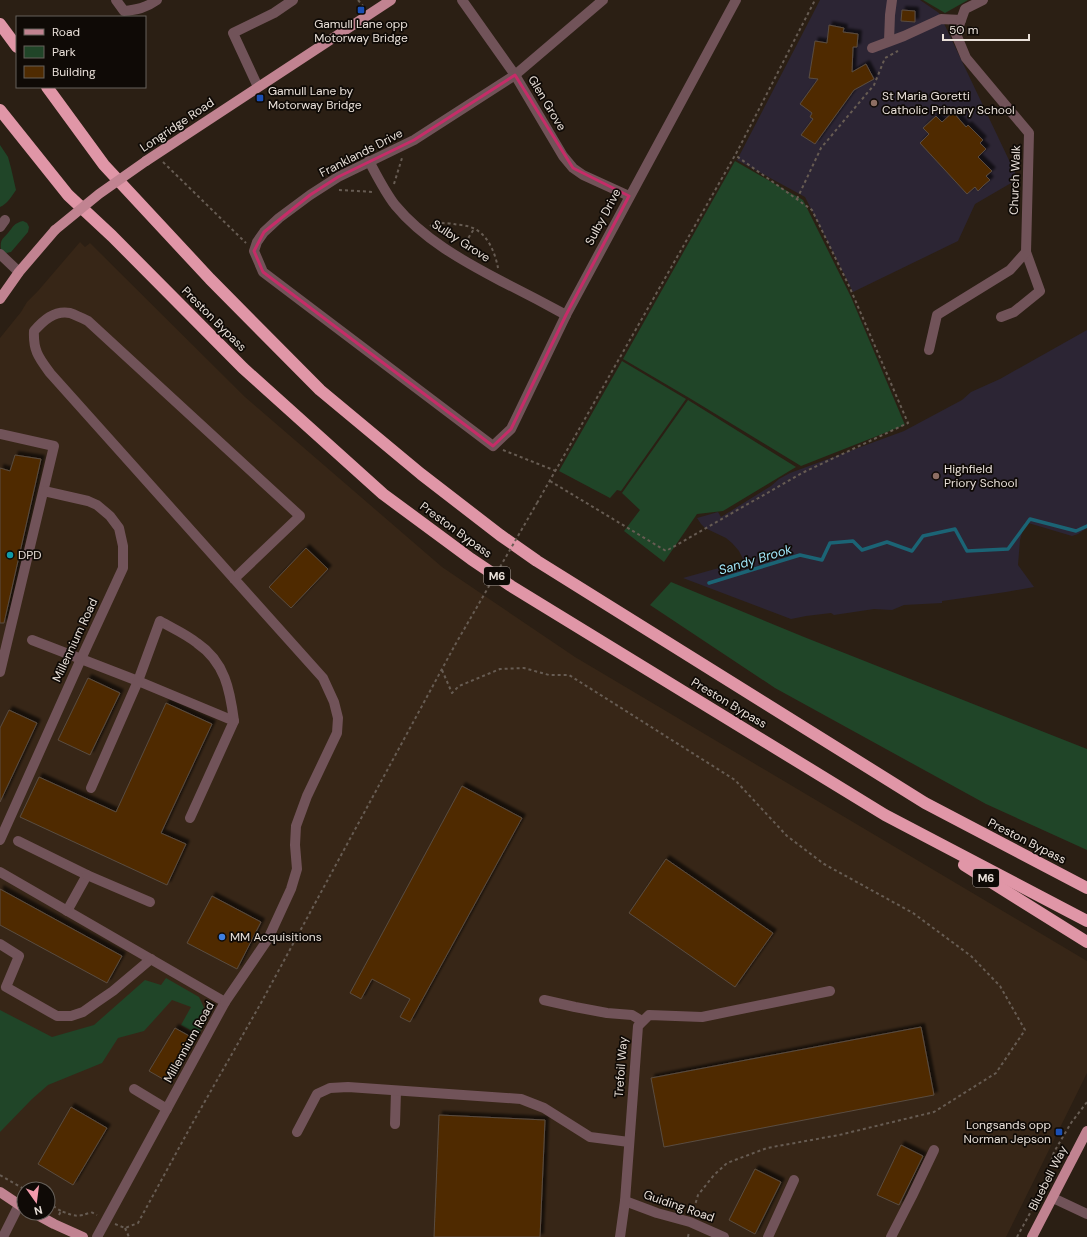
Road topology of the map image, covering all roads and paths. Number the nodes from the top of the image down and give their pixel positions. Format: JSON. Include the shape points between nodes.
{"nodes":[{"id":1,"x":116,"y":0,"type":"edge"},
{"id":2,"x":157,"y":0,"type":"edge"},
{"id":3,"x":293,"y":0,"type":"edge"},
{"id":4,"x":391,"y":0,"type":"edge"},
{"id":5,"x":462,"y":0,"type":"edge"},
{"id":6,"x":603,"y":0,"type":"edge"},
{"id":7,"x":736,"y":0,"type":"edge"},
{"id":8,"x":815,"y":0,"type":"edge"},
{"id":9,"x":892,"y":0,"type":"edge"},
{"id":10,"x":983,"y":0,"type":"edge"},
{"id":11,"x":961,"y":20,"type":"junction"},
{"id":12,"x":0,"y":24,"type":"edge"},
{"id":13,"x":889,"y":41,"type":"junction"},
{"id":14,"x":16,"y":46,"type":"edge"},
{"id":15,"x":872,"y":48,"type":"dead end"},
{"id":16,"x":899,"y":50,"type":"dead end"},
{"id":17,"x":515,"y":75,"type":"junction"},
{"id":18,"x":258,"y":87,"type":"junction"},
{"id":19,"x":48,"y":88,"type":"edge"},
{"id":20,"x":0,"y":110,"type":"edge"},
{"id":21,"x":155,"y":154,"type":"junction"},
{"id":22,"x":735,"y":155,"type":"junction"},
{"id":23,"x":369,"y":161,"type":"junction"},
{"id":24,"x":629,"y":196,"type":"junction"},
{"id":25,"x":797,"y":199,"type":"junction"},
{"id":26,"x":474,"y":229,"type":"junction"},
{"id":27,"x":422,"y":232,"type":"junction"},
{"id":28,"x":254,"y":251,"type":"junction"},
{"id":29,"x":1026,"y":252,"type":"junction"},
{"id":30,"x":0,"y":254,"type":"edge"},
{"id":31,"x":457,"y":257,"type":"junction"},
{"id":32,"x":19,"y":272,"type":"junction"},
{"id":33,"x":498,"y":279,"type":"junction"},
{"id":34,"x":0,"y":299,"type":"edge"},
{"id":35,"x":566,"y":315,"type":"junction"},
{"id":36,"x":1001,"y":317,"type":"dead end"},
{"id":37,"x":928,"y":350,"type":"dead end"},
{"id":38,"x":0,"y":434,"type":"edge"},
{"id":39,"x":493,"y":446,"type":"junction"},
{"id":40,"x":556,"y":471,"type":"junction"},
{"id":41,"x":550,"y":481,"type":"junction"},
{"id":42,"x":44,"y":491,"type":"junction"},
{"id":43,"x":234,"y":579,"type":"junction"},
{"id":44,"x":32,"y":640,"type":"dead end"},
{"id":45,"x":81,"y":659,"type":"junction"},
{"id":46,"x":442,"y":670,"type":"junction"},
{"id":47,"x":0,"y":672,"type":"edge"},
{"id":48,"x":138,"y":681,"type":"junction"},
{"id":49,"x":234,"y":721,"type":"junction"},
{"id":50,"x":91,"y":788,"type":"dead end"},
{"id":51,"x":942,"y":812,"type":"junction"},
{"id":52,"x":885,"y":815,"type":"junction"},
{"id":53,"x":190,"y":818,"type":"dead end"},
{"id":54,"x":0,"y":840,"type":"edge"},
{"id":55,"x":18,"y":841,"type":"dead end"},
{"id":56,"x":0,"y":872,"type":"edge"},
{"id":57,"x":88,"y":875,"type":"junction"},
{"id":58,"x":1087,"y":878,"type":"edge"},
{"id":59,"x":1087,"y":888,"type":"edge"},
{"id":60,"x":150,"y":902,"type":"dead end"},
{"id":61,"x":67,"y":911,"type":"junction"},
{"id":62,"x":1087,"y":921,"type":"edge"},
{"id":63,"x":1087,"y":942,"type":"edge"},
{"id":64,"x":0,"y":944,"type":"edge"},
{"id":65,"x":150,"y":960,"type":"junction"},
{"id":66,"x":830,"y":991,"type":"dead end"},
{"id":67,"x":544,"y":1000,"type":"dead end"},
{"id":68,"x":225,"y":1002,"type":"junction"},
{"id":69,"x":642,"y":1021,"type":"junction"},
{"id":70,"x":134,"y":1089,"type":"dead end"},
{"id":71,"x":396,"y":1091,"type":"junction"},
{"id":72,"x":1087,"y":1102,"type":"edge"},
{"id":73,"x":167,"y":1108,"type":"junction"},
{"id":74,"x":395,"y":1124,"type":"dead end"},
{"id":75,"x":1087,"y":1131,"type":"edge"},
{"id":76,"x":297,"y":1132,"type":"dead end"},
{"id":77,"x":629,"y":1142,"type":"junction"},
{"id":78,"x":934,"y":1150,"type":"dead end"},
{"id":79,"x":0,"y":1175,"type":"edge"},
{"id":80,"x":794,"y":1180,"type":"dead end"},
{"id":81,"x":16,"y":1184,"type":"edge"},
{"id":82,"x":0,"y":1192,"type":"edge"},
{"id":83,"x":1053,"y":1198,"type":"junction"},
{"id":84,"x":624,"y":1201,"type":"junction"},
{"id":85,"x":16,"y":1202,"type":"edge"},
{"id":86,"x":56,"y":1208,"type":"edge"},
{"id":87,"x":61,"y":1211,"type":"junction"},
{"id":88,"x":1087,"y":1214,"type":"edge"},
{"id":89,"x":16,"y":1216,"type":"edge"},
{"id":90,"x":106,"y":1220,"type":"junction"},
{"id":91,"x":49,"y":1221,"type":"edge"},
{"id":92,"x":690,"y":1222,"type":"junction"},
{"id":93,"x":54,"y":1224,"type":"junction"},
{"id":94,"x":125,"y":1228,"type":"junction"},
{"id":95,"x":3,"y":1237,"type":"edge"},
{"id":96,"x":83,"y":1237,"type":"edge"},
{"id":97,"x":97,"y":1237,"type":"edge"},
{"id":98,"x":129,"y":1237,"type":"edge"},
{"id":99,"x":620,"y":1237,"type":"edge"},
{"id":100,"x":688,"y":1237,"type":"edge"},
{"id":101,"x":724,"y":1237,"type":"edge"},
{"id":102,"x":768,"y":1237,"type":"edge"},
{"id":103,"x":891,"y":1237,"type":"edge"},
{"id":104,"x":1017,"y":1237,"type":"edge"},
{"id":105,"x":1032,"y":1237,"type":"edge"}],
"edges":[{"from":1,"to":2,"type":"street","via":[[124,11],[138,10]]},
{"from":3,"to":18,"type":"street","via":[[233,34]]},
{"from":4,"to":18,"type":"main road","name":"Longridge Road"},
{"from":5,"to":17,"type":"street","name":"Glen Grove"},
{"from":6,"to":17,"type":"street","name":"Franklands Drive"},
{"from":7,"to":24,"type":"street","name":"Sulby Drive"},
{"from":8,"to":22,"type":"path"},
{"from":9,"to":13,"type":"street"},
{"from":10,"to":11,"type":"street","via":[[966,9]]},
{"from":11,"to":13,"type":"street","via":[[941,19]]},
{"from":11,"to":29,"type":"street","name":"Church Walk","via":[[956,34],[966,58],[1029,133]]},
{"from":12,"to":14,"type":"highway"},
{"from":13,"to":15,"type":"street"},
{"from":16,"to":25,"type":"path","via":[[885,58],[874,85],[821,148]]},
{"from":17,"to":23,"type":"street","name":"Franklands Drive","via":[[414,140]]},
{"from":17,"to":24,"type":"street","name":"Glen Grove","via":[[563,156],[573,168],[583,176]]},
{"from":18,"to":21,"type":"main road","name":"Longridge Road"},
{"from":19,"to":51,"type":"highway","name":"Preston Bypass","via":[[104,165],[210,279],[320,390],[421,474],[537,561]]},
{"from":20,"to":52,"type":"highway","name":"Preston Bypass","number":"M6","via":[[68,195],[243,368],[383,494],[511,586]]},
{"from":21,"to":28,"type":"path"},
{"from":21,"to":32,"type":"main road","name":"Longridge Road","bridge":true,"via":[[99,194],[55,230]]},
{"from":22,"to":25,"type":"path"},
{"from":22,"to":40,"type":"path"},
{"from":23,"to":27,"type":"street","name":"Sulby Grove","via":[[395,204]]},
{"from":23,"to":28,"type":"street","name":"Franklands Drive","via":[[333,180],[279,218],[264,232]]},
{"from":24,"to":35,"type":"street","name":"Sulby Drive"},
{"from":25,"to":41,"type":"path","via":[[812,210],[850,288],[908,423],[802,473],[666,552]]},
{"from":26,"to":27,"type":"path","via":[[449,223],[433,224]]},
{"from":26,"to":31,"type":"path"},
{"from":26,"to":33,"type":"path","via":[[491,245],[498,267]]},
{"from":27,"to":31,"type":"street","name":"Sulby Grove"},
{"from":28,"to":39,"type":"street","via":[[263,272]]},
{"from":29,"to":36,"type":"street","via":[[1040,291],[1014,312]]},
{"from":29,"to":37,"type":"street","via":[[1010,270],[937,315]]},
{"from":30,"to":32,"type":"street"},
{"from":31,"to":33,"type":"street","name":"Sulby Grove"},
{"from":32,"to":34,"type":"main road","name":"Longridge Road"},
{"from":33,"to":35,"type":"street","name":"Sulby Grove"},
{"from":35,"to":39,"type":"street","name":"Sulby Drive","via":[[511,428]]},
{"from":38,"to":42,"type":"street","via":[[54,446]]},
{"from":39,"to":40,"type":"path"},
{"from":40,"to":41,"type":"path"},
{"from":41,"to":46,"type":"path","bridge":true},
{"from":42,"to":45,"type":"street","name":"Millennium Road","via":[[97,505],[119,528],[123,546],[122,568]]},
{"from":42,"to":47,"type":"street"},
{"from":43,"to":43,"type":"street","via":[[50,374],[38,357],[33,343],[34,331],[52,314],[69,313],[88,321],[300,516]]},
{"from":43,"to":68,"type":"street","via":[[323,678],[338,718],[337,733],[307,796],[296,826],[297,868],[292,889],[268,939]]},
{"from":44,"to":45,"type":"street"},
{"from":45,"to":48,"type":"street"},
{"from":45,"to":54,"type":"street","name":"Millennium Road"},
{"from":46,"to":92,"type":"path","via":[[452,693],[459,686],[500,669],[524,668],[549,675],[569,675],[735,780],[787,836],[824,864],[913,913],[970,956],[1000,986],[1025,1030],[996,1073],[934,1112],[839,1135],[767,1148],[727,1163],[698,1196]]},
{"from":46,"to":94,"type":"path","via":[[269,989],[138,1223]]},
{"from":48,"to":49,"type":"street"},
{"from":48,"to":49,"type":"street","via":[[160,621],[198,643],[216,660],[228,685]]},
{"from":48,"to":50,"type":"street"},
{"from":49,"to":53,"type":"street"},
{"from":51,"to":58,"type":"highway"},
{"from":51,"to":59,"type":"highway","name":"Preston Bypass"},
{"from":52,"to":62,"type":"highway","name":"Preston Bypass","number":"M6"},
{"from":52,"to":63,"type":"highway","number":"M6"},
{"from":55,"to":57,"type":"street"},
{"from":56,"to":61,"type":"street","name":"Millennium Road"},
{"from":57,"to":60,"type":"street"},
{"from":57,"to":61,"type":"street"},
{"from":61,"to":65,"type":"street","name":"Millennium Road"},
{"from":64,"to":65,"type":"street","via":[[19,956],[6,988],[57,1016],[71,1016],[83,1012]]},
{"from":65,"to":68,"type":"street","name":"Millennium Road"},
{"from":66,"to":69,"type":"street","via":[[702,1017],[649,1015]]},
{"from":67,"to":69,"type":"street","via":[[607,1013],[632,1015]]},
{"from":68,"to":73,"type":"street","name":"Millennium Road"},
{"from":69,"to":77,"type":"street","name":"Trefoil Way","via":[[638,1026]]},
{"from":70,"to":73,"type":"street"},
{"from":71,"to":74,"type":"street"},
{"from":71,"to":76,"type":"street","via":[[330,1088],[317,1094]]},
{"from":71,"to":77,"type":"street","via":[[521,1099],[544,1108],[590,1137]]},
{"from":72,"to":104,"type":"path","via":[[1054,1152],[1041,1193]]},
{"from":73,"to":90,"type":"street","name":"Millennium Road"},
{"from":75,"to":83,"type":"main road","name":"Bluebell Way"},
{"from":77,"to":84,"type":"street","name":"Trefoil Way"},
{"from":78,"to":103,"type":"street"},
{"from":79,"to":81,"type":"path"},
{"from":80,"to":102,"type":"street"},
{"from":82,"to":85,"type":"main road"},
{"from":83,"to":88,"type":"street"},
{"from":83,"to":105,"type":"main road","name":"Bluebell Way"},
{"from":84,"to":92,"type":"street","name":"Guiding Road"},
{"from":84,"to":99,"type":"street","name":"Trefoil Way"},
{"from":86,"to":87,"type":"path"},
{"from":87,"to":90,"type":"path","via":[[82,1216],[91,1212]]},
{"from":87,"to":93,"type":"path"},
{"from":89,"to":95,"type":"street"},
{"from":90,"to":94,"type":"path"},
{"from":90,"to":97,"type":"street","name":"Millennium Road"},
{"from":91,"to":93,"type":"main road"},
{"from":92,"to":100,"type":"path"},
{"from":92,"to":101,"type":"street","name":"Guiding Road"},
{"from":93,"to":96,"type":"main road"},
{"from":94,"to":98,"type":"path"}]}
